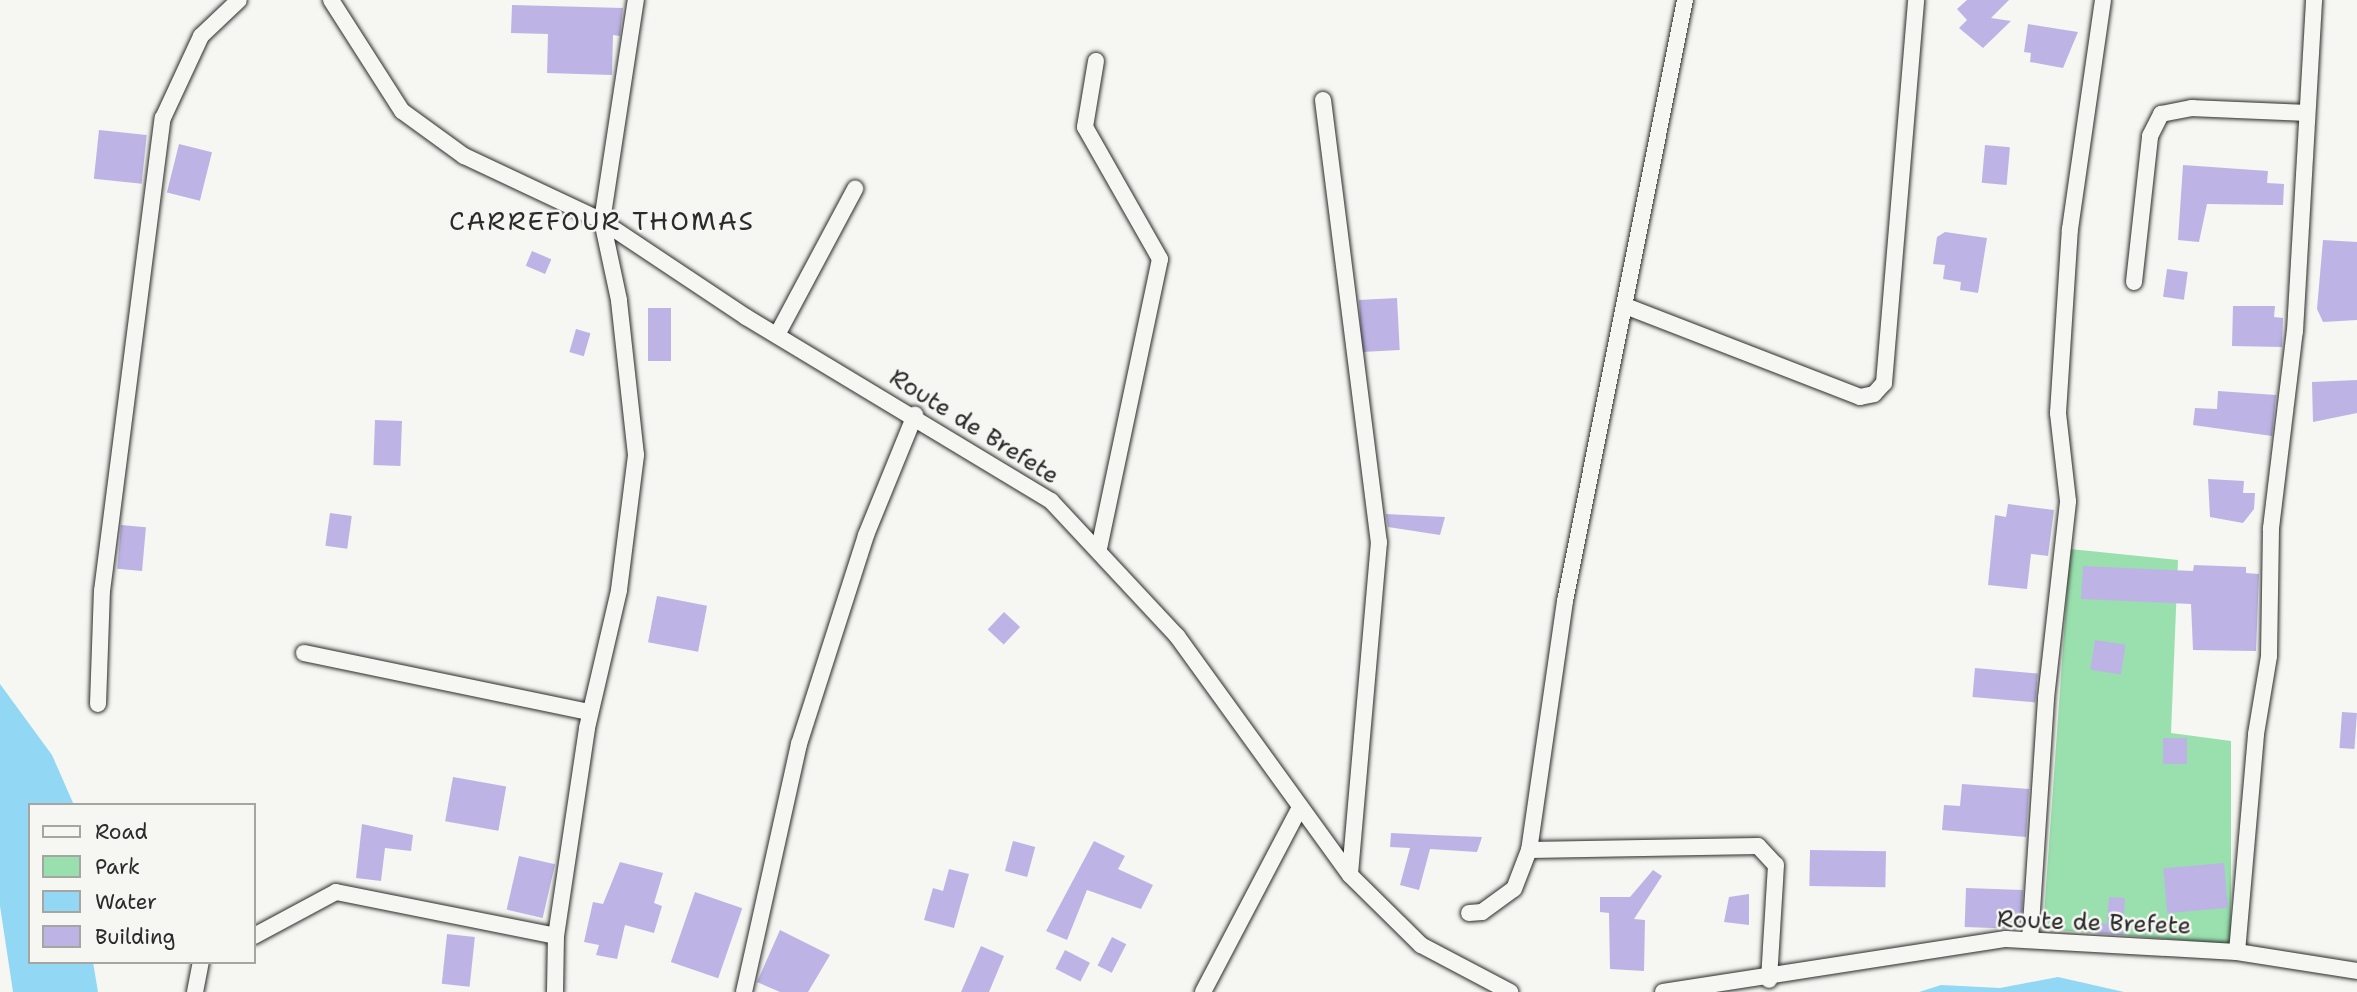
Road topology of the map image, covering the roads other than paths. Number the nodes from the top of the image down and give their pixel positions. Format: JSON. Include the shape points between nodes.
{"nodes":[{"id":1,"x":239,"y":0,"type":"edge"},
{"id":2,"x":331,"y":0,"type":"edge"},
{"id":3,"x":636,"y":0,"type":"edge"},
{"id":4,"x":1685,"y":0,"type":"edge"},
{"id":5,"x":1916,"y":0,"type":"edge"},
{"id":6,"x":2103,"y":0,"type":"edge"},
{"id":7,"x":2314,"y":0,"type":"edge"},
{"id":8,"x":1096,"y":61,"type":"dead end"},
{"id":9,"x":1323,"y":100,"type":"dead end"},
{"id":10,"x":2306,"y":113,"type":"junction"},
{"id":11,"x":855,"y":189,"type":"dead end"},
{"id":12,"x":602,"y":221,"type":"junction"},
{"id":13,"x":2134,"y":282,"type":"dead end"},
{"id":14,"x":1629,"y":307,"type":"junction"},
{"id":15,"x":777,"y":335,"type":"junction"},
{"id":16,"x":915,"y":415,"type":"junction"},
{"id":17,"x":1100,"y":548,"type":"junction"},
{"id":18,"x":304,"y":653,"type":"dead end"},
{"id":19,"x":98,"y":704,"type":"dead end"},
{"id":20,"x":590,"y":712,"type":"junction"},
{"id":21,"x":1300,"y":807,"type":"junction"},
{"id":22,"x":1530,"y":850,"type":"junction"},
{"id":23,"x":1350,"y":875,"type":"junction"},
{"id":24,"x":1469,"y":912,"type":"dead end"},
{"id":25,"x":256,"y":935,"type":"edge"},
{"id":26,"x":556,"y":936,"type":"junction"},
{"id":27,"x":2030,"y":940,"type":"junction"},
{"id":28,"x":2237,"y":952,"type":"junction"},
{"id":29,"x":201,"y":964,"type":"edge"},
{"id":30,"x":2357,"y":971,"type":"edge"},
{"id":31,"x":1769,"y":980,"type":"junction"},
{"id":32,"x":195,"y":992,"type":"edge"},
{"id":33,"x":555,"y":992,"type":"edge"},
{"id":34,"x":744,"y":992,"type":"edge"},
{"id":35,"x":1203,"y":992,"type":"edge"},
{"id":36,"x":1510,"y":992,"type":"edge"},
{"id":37,"x":1663,"y":992,"type":"edge"}],
"edges":[{"from":1,"to":19,"type":"street","via":[[201,36],[163,118],[102,591]]},
{"from":2,"to":12,"type":"street","name":"Route de Brefete","via":[[402,111],[464,156]]},
{"from":3,"to":12,"type":"street"},
{"from":4,"to":14,"type":"street"},
{"from":5,"to":14,"type":"street","via":[[1884,383],[1874,394],[1860,397]]},
{"from":6,"to":27,"type":"street","via":[[2070,229],[2058,413],[2068,500],[2046,698]]},
{"from":7,"to":10,"type":"street"},
{"from":8,"to":17,"type":"street","via":[[1085,127],[1160,259]]},
{"from":9,"to":23,"type":"street","via":[[1379,542]]},
{"from":10,"to":13,"type":"street","via":[[2192,108],[2161,114],[2150,136]]},
{"from":10,"to":28,"type":"street","via":[[2295,331],[2271,528],[2269,656],[2256,734]]},
{"from":11,"to":15,"type":"street"},
{"from":12,"to":15,"type":"street","name":"Route de Brefete"},
{"from":12,"to":20,"type":"street","via":[[619,300],[636,455],[619,590]]},
{"from":14,"to":22,"type":"street","via":[[1565,601]]},
{"from":15,"to":16,"type":"street","name":"Route de Brefete"},
{"from":16,"to":17,"type":"street","name":"Route de Brefete","via":[[1051,501]]},
{"from":16,"to":34,"type":"street","via":[[866,535],[799,744]]},
{"from":17,"to":21,"type":"street","name":"Route de Brefete","via":[[1177,636]]},
{"from":18,"to":20,"type":"street"},
{"from":20,"to":26,"type":"street"},
{"from":21,"to":23,"type":"street","name":"Route de Brefete"},
{"from":21,"to":35,"type":"street"},
{"from":22,"to":24,"type":"street","via":[[1514,889],[1482,912]]},
{"from":22,"to":31,"type":"street","via":[[1758,846],[1776,865]]},
{"from":23,"to":36,"type":"street","name":"Route de Brefete","via":[[1421,945]]},
{"from":25,"to":26,"type":"street","via":[[336,892]]},
{"from":26,"to":33,"type":"street"},
{"from":27,"to":28,"type":"street","name":"Route de Brefete"},
{"from":27,"to":31,"type":"street","name":"Route de Brefete","via":[[1885,957]]},
{"from":28,"to":30,"type":"street","name":"Route de Brefete"},
{"from":29,"to":32,"type":"street"},
{"from":31,"to":37,"type":"street","name":"Route de Brefete"}]}
